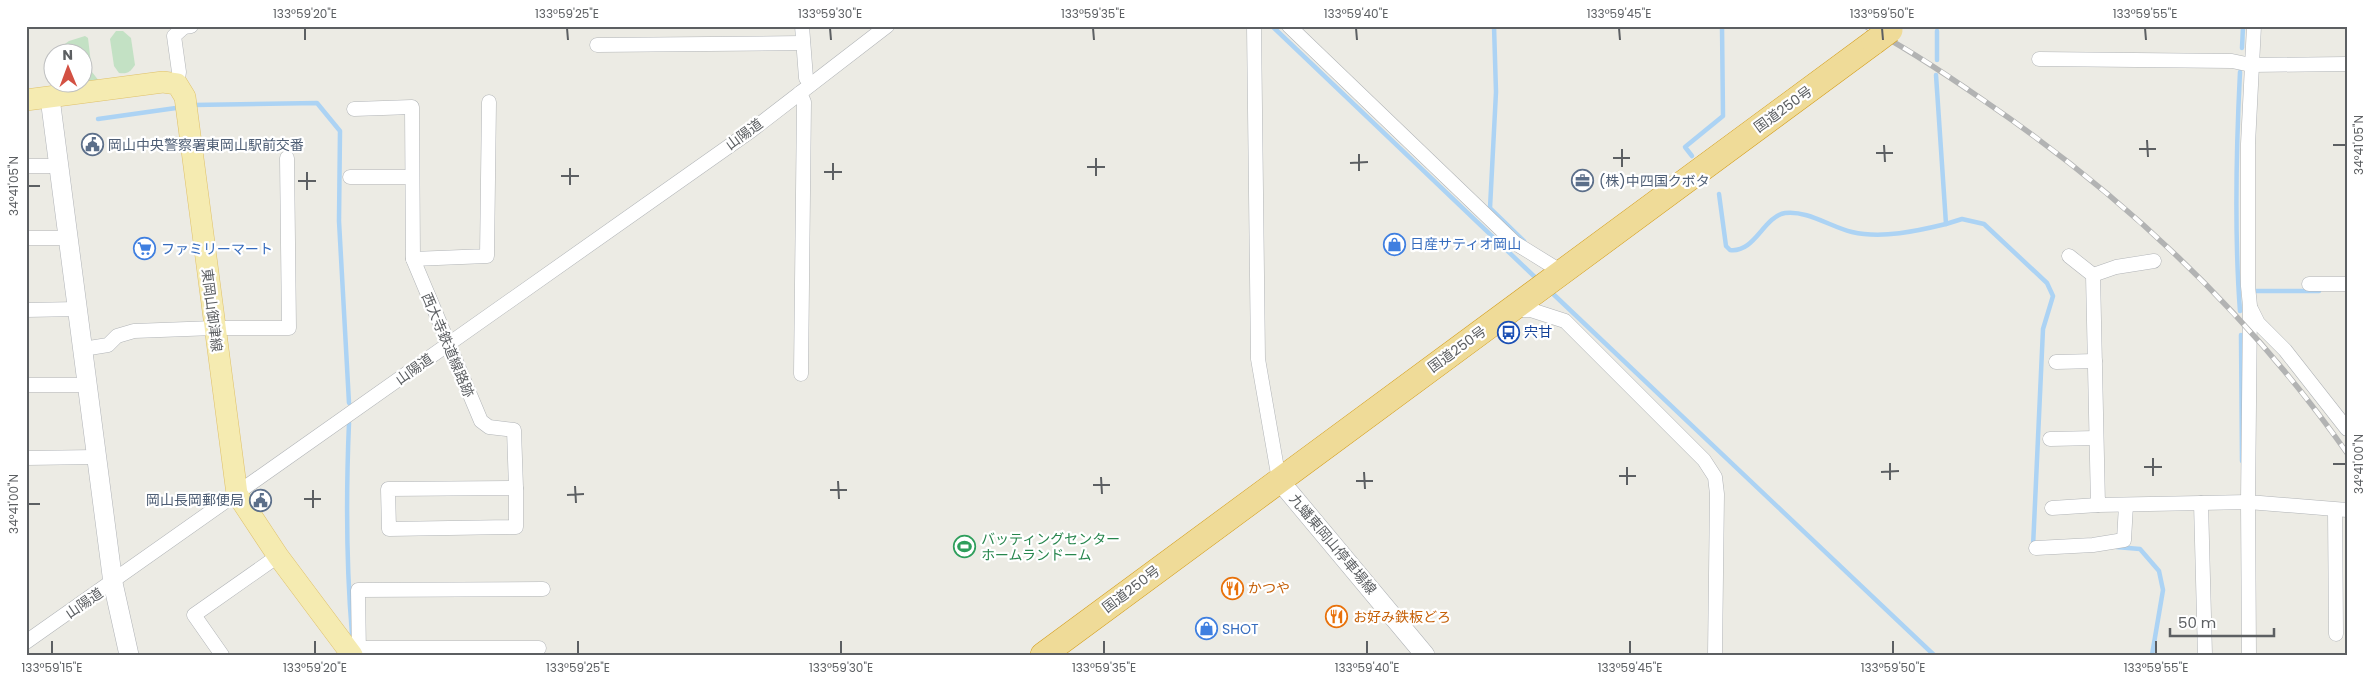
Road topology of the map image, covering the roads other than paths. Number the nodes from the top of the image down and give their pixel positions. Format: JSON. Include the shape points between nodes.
{"nodes":[{"id":1,"x":191,"y":26,"type":"edge"},
{"id":2,"x":802,"y":26,"type":"edge"},
{"id":3,"x":887,"y":26,"type":"edge"},
{"id":4,"x":1254,"y":26,"type":"edge"},
{"id":5,"x":1289,"y":26,"type":"edge"},
{"id":6,"x":2254,"y":26,"type":"edge"},
{"id":7,"x":1887,"y":33,"type":"edge"},
{"id":8,"x":803,"y":43,"type":"junction"},
{"id":9,"x":597,"y":45,"type":"dead end"},
{"id":10,"x":2039,"y":59,"type":"dead end"},
{"id":11,"x":2347,"y":64,"type":"edge"},
{"id":12,"x":2251,"y":65,"type":"junction"},
{"id":13,"x":177,"y":84,"type":"junction"},
{"id":14,"x":812,"y":84,"type":"junction"},
{"id":15,"x":800,"y":92,"type":"junction"},
{"id":16,"x":50,"y":98,"type":"junction"},
{"id":17,"x":26,"y":100,"type":"edge"},
{"id":18,"x":490,"y":102,"type":"dead end"},
{"id":19,"x":354,"y":109,"type":"dead end"},
{"id":20,"x":287,"y":158,"type":"dead end"},
{"id":21,"x":26,"y":166,"type":"edge"},
{"id":22,"x":59,"y":166,"type":"junction"},
{"id":23,"x":350,"y":177,"type":"dead end"},
{"id":24,"x":412,"y":177,"type":"junction"},
{"id":25,"x":26,"y":238,"type":"edge"},
{"id":26,"x":69,"y":238,"type":"junction"},
{"id":27,"x":2069,"y":256,"type":"dead end"},
{"id":28,"x":2154,"y":261,"type":"dead end"},
{"id":29,"x":414,"y":264,"type":"junction"},
{"id":30,"x":2092,"y":275,"type":"junction"},
{"id":31,"x":1551,"y":280,"type":"junction"},
{"id":32,"x":2310,"y":284,"type":"dead end"},
{"id":33,"x":2347,"y":284,"type":"edge"},
{"id":34,"x":2250,"y":306,"type":"junction"},
{"id":35,"x":78,"y":309,"type":"junction"},
{"id":36,"x":26,"y":310,"type":"edge"},
{"id":37,"x":1511,"y":310,"type":"junction"},
{"id":38,"x":214,"y":328,"type":"junction"},
{"id":39,"x":448,"y":344,"type":"junction"},
{"id":40,"x":83,"y":349,"type":"junction"},
{"id":41,"x":2095,"y":361,"type":"junction"},
{"id":42,"x":2056,"y":362,"type":"dead end"},
{"id":43,"x":801,"y":374,"type":"dead end"},
{"id":44,"x":26,"y":385,"type":"edge"},
{"id":45,"x":87,"y":385,"type":"junction"},
{"id":46,"x":2347,"y":429,"type":"edge"},
{"id":47,"x":2096,"y":438,"type":"junction"},
{"id":48,"x":2050,"y":439,"type":"dead end"},
{"id":49,"x":96,"y":457,"type":"junction"},
{"id":50,"x":26,"y":458,"type":"edge"},
{"id":51,"x":1279,"y":480,"type":"junction"},
{"id":52,"x":516,"y":488,"type":"junction"},
{"id":53,"x":237,"y":494,"type":"junction"},
{"id":54,"x":2244,"y":502,"type":"junction"},
{"id":55,"x":2201,"y":503,"type":"junction"},
{"id":56,"x":2098,"y":505,"type":"junction"},
{"id":57,"x":2126,"y":505,"type":"junction"},
{"id":58,"x":2052,"y":508,"type":"dead end"},
{"id":59,"x":2341,"y":510,"type":"edge"},
{"id":60,"x":2036,"y":548,"type":"dead end"},
{"id":61,"x":278,"y":556,"type":"junction"},
{"id":62,"x":113,"y":583,"type":"junction"},
{"id":63,"x":543,"y":589,"type":"dead end"},
{"id":64,"x":2336,"y":634,"type":"dead end"},
{"id":65,"x":26,"y":642,"type":"edge"},
{"id":66,"x":539,"y":648,"type":"dead end"},
{"id":67,"x":352,"y":652,"type":"edge"},
{"id":68,"x":128,"y":655,"type":"edge"},
{"id":69,"x":222,"y":655,"type":"edge"},
{"id":70,"x":1043,"y":655,"type":"edge"},
{"id":71,"x":1425,"y":655,"type":"edge"},
{"id":72,"x":1715,"y":655,"type":"edge"},
{"id":73,"x":2204,"y":655,"type":"edge"},
{"id":74,"x":2249,"y":655,"type":"edge"}],
"edges":[{"from":1,"to":13,"type":"street","via":[[184,27],[174,36],[179,72]]},
{"from":2,"to":8,"type":"street"},
{"from":3,"to":14,"type":"street","name":"山陽道"},
{"from":4,"to":51,"type":"street","via":[[1258,359]]},
{"from":5,"to":31,"type":"street"},
{"from":6,"to":12,"type":"street"},
{"from":7,"to":31,"type":"highway","name":"国道250号"},
{"from":8,"to":9,"type":"street"},
{"from":8,"to":14,"type":"street","via":[[806,78]]},
{"from":10,"to":12,"type":"street","via":[[2232,61]]},
{"from":11,"to":12,"type":"street"},
{"from":12,"to":34,"type":"street","via":[[2248,154]]},
{"from":13,"to":16,"type":"main road","via":[[164,82]]},
{"from":13,"to":38,"type":"main road","name":"東岡山御津線","via":[[185,97]]},
{"from":14,"to":15,"type":"street","name":"山陽道"},
{"from":15,"to":39,"type":"street","name":"山陽道","via":[[752,130]]},
{"from":15,"to":43,"type":"street","via":[[804,102]]},
{"from":16,"to":17,"type":"main road"},
{"from":16,"to":22,"type":"street"},
{"from":18,"to":29,"type":"street","via":[[487,256]]},
{"from":19,"to":24,"type":"street","via":[[412,107]]},
{"from":20,"to":38,"type":"street","via":[[289,328]]},
{"from":21,"to":22,"type":"street"},
{"from":22,"to":26,"type":"street"},
{"from":23,"to":24,"type":"street"},
{"from":24,"to":29,"type":"street"},
{"from":25,"to":26,"type":"street"},
{"from":26,"to":35,"type":"street"},
{"from":27,"to":30,"type":"street"},
{"from":28,"to":30,"type":"street","via":[[2116,267]]},
{"from":29,"to":39,"type":"street","name":"西大寺鉄道線路跡"},
{"from":30,"to":41,"type":"street"},
{"from":31,"to":37,"type":"highway","name":"国道250号"},
{"from":32,"to":33,"type":"street"},
{"from":34,"to":46,"type":"street","via":[[2258,323],[2285,350]]},
{"from":34,"to":54,"type":"street"},
{"from":35,"to":36,"type":"street"},
{"from":35,"to":40,"type":"street"},
{"from":37,"to":51,"type":"highway","name":"国道250号"},
{"from":37,"to":72,"type":"street","via":[[1531,310],[1565,322],[1704,460],[1714,477],[1717,494]]},
{"from":38,"to":40,"type":"street","via":[[134,331],[117,336],[108,345]]},
{"from":38,"to":53,"type":"main road","name":"東岡山御津線"},
{"from":39,"to":52,"type":"street","name":"西大寺鉄道線路跡","via":[[482,421],[488,427],[514,430]]},
{"from":39,"to":53,"type":"street","name":"山陽道"},
{"from":40,"to":45,"type":"street"},
{"from":41,"to":42,"type":"street"},
{"from":41,"to":47,"type":"street"},
{"from":44,"to":45,"type":"street"},
{"from":45,"to":49,"type":"street"},
{"from":47,"to":48,"type":"street"},
{"from":47,"to":56,"type":"street"},
{"from":49,"to":50,"type":"street"},
{"from":49,"to":62,"type":"street"},
{"from":51,"to":70,"type":"highway","name":"国道250号"},
{"from":51,"to":71,"type":"street","name":"九蟠東岡山停車場線"},
{"from":52,"to":52,"type":"street","via":[[388,489],[389,529],[516,528]]},
{"from":53,"to":61,"type":"main road","name":"東岡山御津線"},
{"from":53,"to":62,"type":"street","name":"山陽道"},
{"from":54,"to":55,"type":"street"},
{"from":54,"to":59,"type":"street"},
{"from":54,"to":74,"type":"street"},
{"from":55,"to":57,"type":"street"},
{"from":55,"to":73,"type":"street"},
{"from":56,"to":57,"type":"street"},
{"from":56,"to":58,"type":"street"},
{"from":57,"to":60,"type":"street","via":[[2124,540]]},
{"from":59,"to":64,"type":"street"},
{"from":61,"to":67,"type":"main road","name":"東岡山御津線"},
{"from":61,"to":69,"type":"street","via":[[194,615]]},
{"from":62,"to":65,"type":"street","name":"山陽道"},
{"from":62,"to":68,"type":"street"},
{"from":63,"to":67,"type":"street","via":[[358,590]]},
{"from":66,"to":67,"type":"street"}]}
